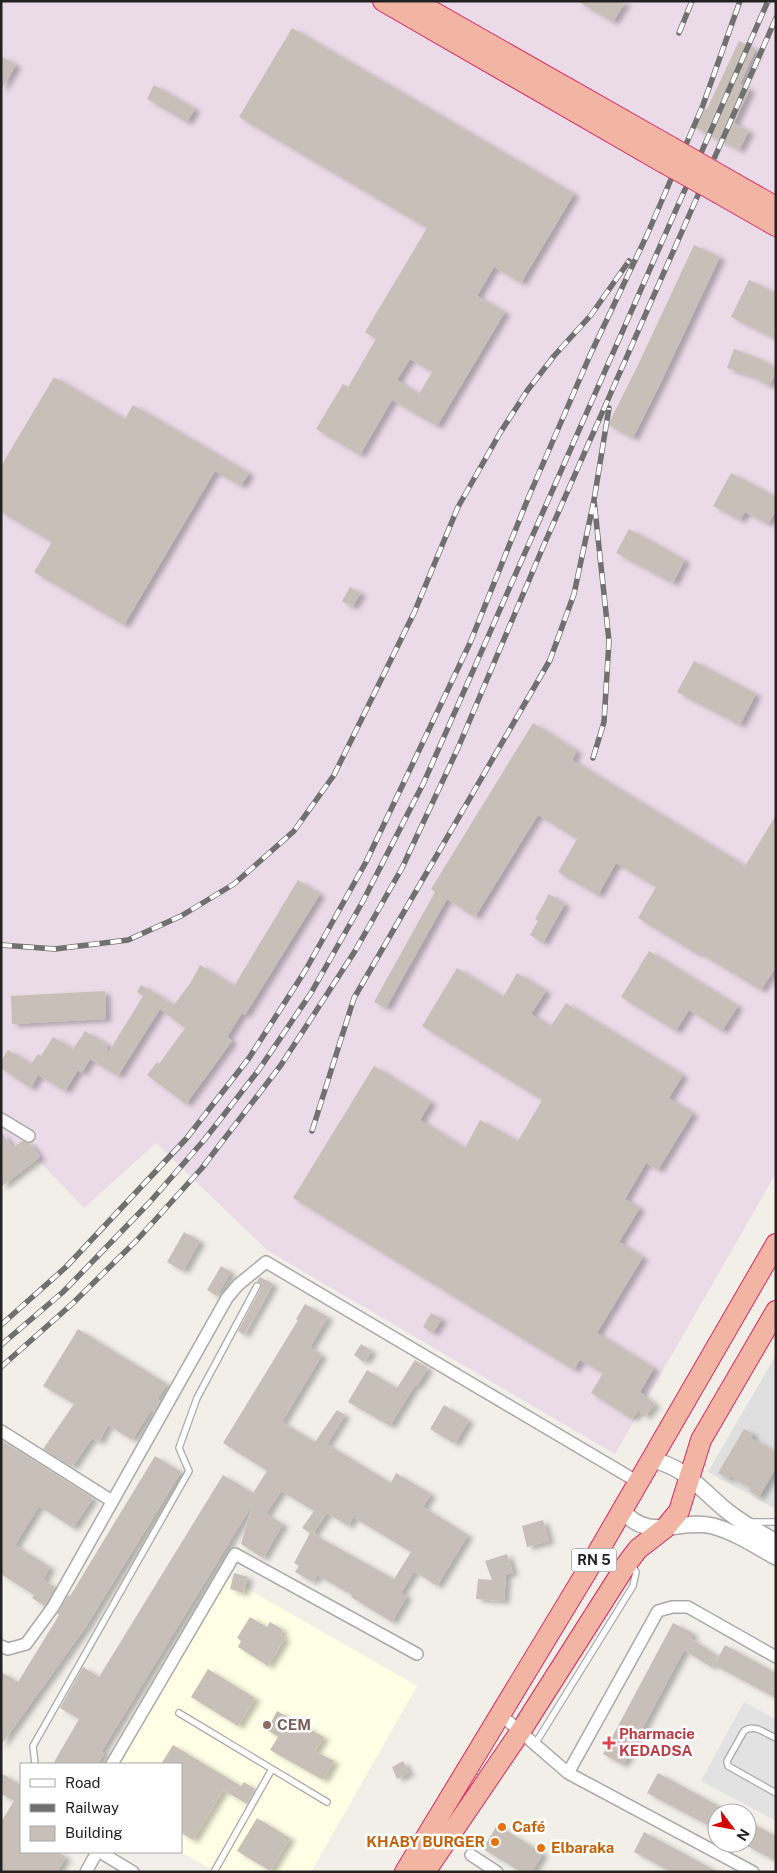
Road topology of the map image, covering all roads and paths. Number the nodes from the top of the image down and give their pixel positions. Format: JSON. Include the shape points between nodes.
{"nodes":[{"id":1,"x":383,"y":1,"type":"edge"},
{"id":2,"x":414,"y":1,"type":"edge"},
{"id":3,"x":668,"y":155,"type":"junction"},
{"id":4,"x":723,"y":186,"type":"junction"},
{"id":5,"x":776,"y":207,"type":"edge"},
{"id":6,"x":776,"y":226,"type":"edge"},
{"id":7,"x":1,"y":1118,"type":"edge"},
{"id":8,"x":29,"y":1136,"type":"dead end"},
{"id":9,"x":776,"y":1244,"type":"edge"},
{"id":10,"x":257,"y":1286,"type":"dead end"},
{"id":11,"x":776,"y":1311,"type":"edge"},
{"id":12,"x":1,"y":1431,"type":"edge"},
{"id":13,"x":651,"y":1460,"type":"junction"},
{"id":14,"x":689,"y":1477,"type":"junction"},
{"id":15,"x":638,"y":1482,"type":"junction"},
{"id":16,"x":112,"y":1501,"type":"junction"},
{"id":17,"x":622,"y":1510,"type":"junction"},
{"id":18,"x":742,"y":1522,"type":"junction"},
{"id":19,"x":776,"y":1522,"type":"edge"},
{"id":20,"x":665,"y":1528,"type":"junction"},
{"id":21,"x":776,"y":1542,"type":"edge"},
{"id":22,"x":602,"y":1545,"type":"junction"},
{"id":23,"x":776,"y":1557,"type":"edge"},
{"id":24,"x":628,"y":1562,"type":"junction"},
{"id":25,"x":1,"y":1646,"type":"edge"},
{"id":26,"x":417,"y":1654,"type":"dead end"},
{"id":27,"x":776,"y":1657,"type":"edge"},
{"id":28,"x":179,"y":1713,"type":"dead end"},
{"id":29,"x":502,"y":1715,"type":"junction"},
{"id":30,"x":527,"y":1738,"type":"junction"},
{"id":31,"x":776,"y":1738,"type":"edge"},
{"id":32,"x":35,"y":1763,"type":"edge"},
{"id":33,"x":113,"y":1763,"type":"edge"},
{"id":34,"x":272,"y":1769,"type":"junction"},
{"id":35,"x":568,"y":1773,"type":"junction"},
{"id":36,"x":776,"y":1793,"type":"edge"},
{"id":37,"x":327,"y":1802,"type":"dead end"},
{"id":38,"x":98,"y":1853,"type":"edge"},
{"id":39,"x":101,"y":1853,"type":"edge"},
{"id":40,"x":471,"y":1855,"type":"dead end"},
{"id":41,"x":86,"y":1872,"type":"edge"},
{"id":42,"x":133,"y":1872,"type":"edge"},
{"id":43,"x":214,"y":1872,"type":"edge"},
{"id":44,"x":405,"y":1872,"type":"edge"},
{"id":45,"x":425,"y":1872,"type":"edge"},
{"id":46,"x":497,"y":1872,"type":"edge"},
{"id":47,"x":753,"y":1872,"type":"edge"}],
"edges":[{"from":1,"to":3,"type":"highway"},
{"from":2,"to":3,"type":"highway"},
{"from":3,"to":4,"type":"highway","bridge":true},
{"from":4,"to":5,"type":"highway"},
{"from":4,"to":6,"type":"highway"},
{"from":7,"to":8,"type":"street"},
{"from":9,"to":13,"type":"highway","number":"RN 5"},
{"from":10,"to":32,"type":"lane","via":[[197,1398],[179,1448],[189,1471],[33,1746]]},
{"from":11,"to":14,"type":"highway","number":"RN 5","via":[[701,1440]]},
{"from":12,"to":16,"type":"street"},
{"from":13,"to":14,"type":"street","via":[[668,1464]]},
{"from":13,"to":15,"type":"highway","number":"RN 5"},
{"from":14,"to":18,"type":"street"},
{"from":14,"to":20,"type":"highway","number":"RN 5","via":[[679,1511]]},
{"from":15,"to":16,"type":"street","via":[[266,1262],[227,1298]]},
{"from":15,"to":17,"type":"highway","number":"RN 5"},
{"from":16,"to":25,"type":"street","via":[[53,1607],[26,1644],[8,1649]]},
{"from":17,"to":20,"type":"street","via":[[631,1520],[644,1526]]},
{"from":17,"to":22,"type":"highway","number":"RN 5"},
{"from":18,"to":19,"type":"lane"},
{"from":18,"to":21,"type":"street"},
{"from":20,"to":23,"type":"street","via":[[712,1526]]},
{"from":20,"to":24,"type":"highway","number":"RN 5"},
{"from":22,"to":24,"type":"highway"},
{"from":22,"to":29,"type":"highway","number":"RN 5"},
{"from":24,"to":30,"type":"highway","number":"RN 5"},
{"from":26,"to":33,"type":"street","via":[[235,1554]]},
{"from":27,"to":35,"type":"street","via":[[688,1607],[658,1611]]},
{"from":28,"to":34,"type":"lane"},
{"from":29,"to":30,"type":"street"},
{"from":29,"to":44,"type":"highway","number":"RN 5"},
{"from":30,"to":35,"type":"street"},
{"from":30,"to":45,"type":"highway","number":"RN 5"},
{"from":31,"to":36,"type":"lane","via":[[748,1728],[727,1761],[728,1766]]},
{"from":34,"to":37,"type":"lane"},
{"from":34,"to":43,"type":"lane"},
{"from":35,"to":47,"type":"street"},
{"from":38,"to":41,"type":"street"},
{"from":39,"to":42,"type":"street"},
{"from":40,"to":46,"type":"street"}]}
